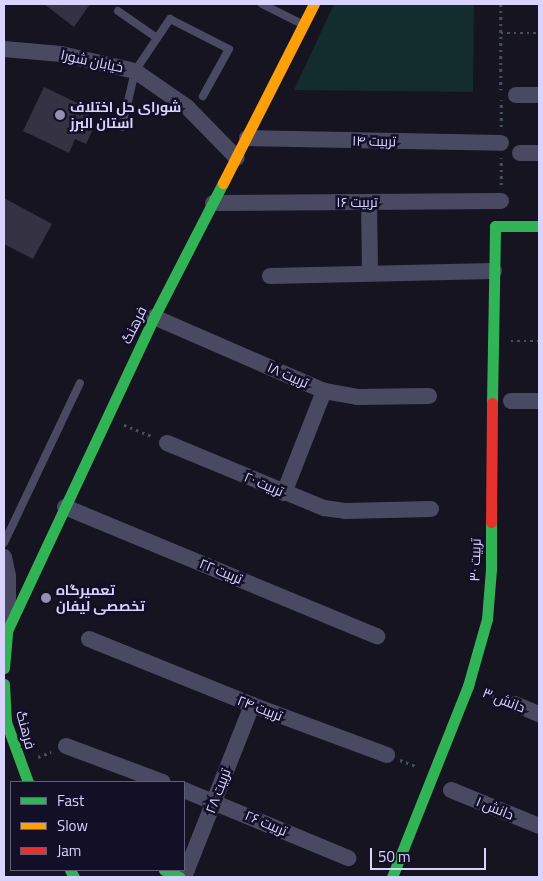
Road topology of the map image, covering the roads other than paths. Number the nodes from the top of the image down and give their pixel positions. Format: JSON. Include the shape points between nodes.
{"nodes":[{"id":1,"x":262,"y":4,"type":"edge"},
{"id":2,"x":314,"y":4,"type":"edge"},
{"id":3,"x":118,"y":11,"type":"dead end"},
{"id":4,"x":304,"y":25,"type":"junction"},
{"id":5,"x":157,"y":38,"type":"junction"},
{"id":6,"x":4,"y":49,"type":"edge"},
{"id":7,"x":135,"y":71,"type":"junction"},
{"id":8,"x":516,"y":94,"type":"dead end"},
{"id":9,"x":539,"y":95,"type":"edge"},
{"id":10,"x":203,"y":96,"type":"dead end"},
{"id":11,"x":122,"y":127,"type":"dead end"},
{"id":12,"x":247,"y":138,"type":"junction"},
{"id":13,"x":501,"y":143,"type":"road end"},
{"id":14,"x":520,"y":153,"type":"dead end"},
{"id":15,"x":539,"y":153,"type":"edge"},
{"id":16,"x":237,"y":158,"type":"junction"},
{"id":17,"x":501,"y":201,"type":"road end"},
{"id":18,"x":369,"y":202,"type":"junction"},
{"id":19,"x":213,"y":203,"type":"junction"},
{"id":20,"x":539,"y":226,"type":"edge"},
{"id":21,"x":494,"y":272,"type":"junction"},
{"id":22,"x":370,"y":273,"type":"junction"},
{"id":23,"x":270,"y":276,"type":"dead end"},
{"id":24,"x":154,"y":317,"type":"junction"},
{"id":25,"x":80,"y":383,"type":"dead end"},
{"id":26,"x":324,"y":391,"type":"junction"},
{"id":27,"x":429,"y":396,"type":"dead end"},
{"id":28,"x":511,"y":401,"type":"dead end"},
{"id":29,"x":539,"y":401,"type":"edge"},
{"id":30,"x":167,"y":443,"type":"road end"},
{"id":31,"x":284,"y":493,"type":"junction"},
{"id":32,"x":65,"y":507,"type":"junction"},
{"id":33,"x":431,"y":509,"type":"dead end"},
{"id":34,"x":4,"y":543,"type":"edge"},
{"id":35,"x":4,"y":557,"type":"edge"},
{"id":36,"x":7,"y":630,"type":"junction"},
{"id":37,"x":377,"y":636,"type":"dead end"},
{"id":38,"x":89,"y":639,"type":"dead end"},
{"id":39,"x":4,"y":668,"type":"edge"},
{"id":40,"x":4,"y":684,"type":"edge"},
{"id":41,"x":515,"y":704,"type":"road end"},
{"id":42,"x":252,"y":705,"type":"junction"},
{"id":43,"x":539,"y":714,"type":"edge"},
{"id":44,"x":66,"y":746,"type":"road end"},
{"id":45,"x":387,"y":755,"type":"road end"},
{"id":46,"x":28,"y":781,"type":"edge"},
{"id":47,"x":160,"y":781,"type":"edge"},
{"id":48,"x":185,"y":790,"type":"edge"},
{"id":49,"x":451,"y":790,"type":"dead end"},
{"id":50,"x":214,"y":802,"type":"junction"},
{"id":51,"x":539,"y":826,"type":"edge"},
{"id":52,"x":348,"y":858,"type":"dead end"},
{"id":53,"x":166,"y":871,"type":"edge"},
{"id":54,"x":180,"y":877,"type":"edge"},
{"id":55,"x":184,"y":877,"type":"edge"},
{"id":56,"x":392,"y":877,"type":"edge"}],
"edges":[{"from":1,"to":4,"type":"lane"},
{"from":2,"to":4,"type":"main road","name":"فرهنگ"},
{"from":3,"to":5,"type":"lane"},
{"from":4,"to":12,"type":"main road","name":"فرهنگ"},
{"from":5,"to":7,"type":"lane"},
{"from":5,"to":10,"type":"lane","via":[[170,20],[229,49]]},
{"from":6,"to":7,"type":"street","name":"خیابان شورا","via":[[61,54]]},
{"from":7,"to":11,"type":"lane"},
{"from":7,"to":16,"type":"street","name":"خیابان شورا","via":[[187,107]]},
{"from":8,"to":9,"type":"street"},
{"from":12,"to":13,"type":"street","name":"تربیت ۱۴"},
{"from":12,"to":16,"type":"main road","name":"فرهنگ"},
{"from":14,"to":15,"type":"street"},
{"from":16,"to":19,"type":"main road","name":"فرهنگ"},
{"from":17,"to":18,"type":"street","name":"تربیت ۱۶"},
{"from":18,"to":19,"type":"street","name":"تربیت ۱۶"},
{"from":18,"to":22,"type":"street"},
{"from":19,"to":24,"type":"main road","name":"فرهنگ"},
{"from":20,"to":21,"type":"main road","name":"تربیت ۳۰","via":[[496,226]]},
{"from":21,"to":22,"type":"street"},
{"from":21,"to":56,"type":"main road","name":"تربیت ۳۰","via":[[491,569],[487,620],[468,686]]},
{"from":22,"to":23,"type":"street"},
{"from":24,"to":26,"type":"street","name":"تربیت ۱۸"},
{"from":24,"to":32,"type":"main road","name":"فرهنگ"},
{"from":25,"to":34,"type":"lane"},
{"from":26,"to":27,"type":"street","name":"تربیت ۱۸","via":[[357,397]]},
{"from":26,"to":31,"type":"street"},
{"from":28,"to":29,"type":"street"},
{"from":30,"to":31,"type":"street","name":"تربیت ۲۰"},
{"from":31,"to":33,"type":"street","name":"تربیت ۲۰","via":[[334,510]]},
{"from":32,"to":36,"type":"main road","name":"فرهنگ"},
{"from":32,"to":37,"type":"street","name":"تربیت ۲۲"},
{"from":35,"to":36,"type":"street","via":[[9,593]]},
{"from":36,"to":39,"type":"main road","name":"فرهنگ"},
{"from":38,"to":42,"type":"street","name":"تربیت ۲۴"},
{"from":40,"to":46,"type":"main road","name":"فرهنگ","via":[[6,722]]},
{"from":41,"to":43,"type":"street","name":"دانش ۳"},
{"from":42,"to":45,"type":"street","name":"تربیت ۲۴"},
{"from":42,"to":50,"type":"street","name":"تربیت ۲۸"},
{"from":44,"to":47,"type":"street"},
{"from":48,"to":50,"type":"street","name":"تربیت ۲۶"},
{"from":49,"to":51,"type":"street","name":"دانش ۱"},
{"from":50,"to":52,"type":"street","name":"تربیت ۲۶"},
{"from":50,"to":55,"type":"street","name":"تربیت ۲۸"},
{"from":53,"to":54,"type":"main road"}]}
